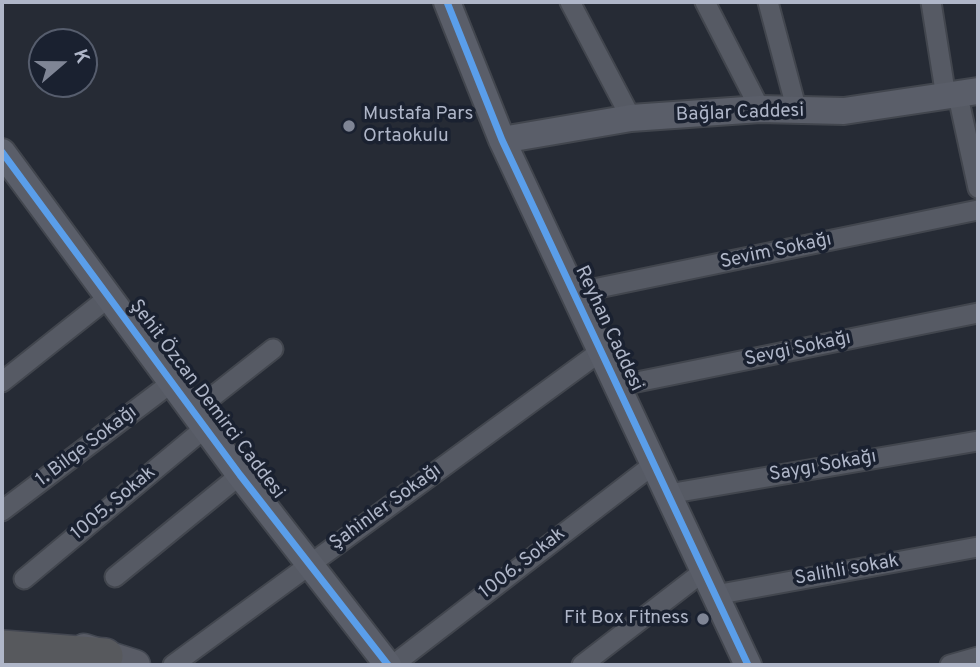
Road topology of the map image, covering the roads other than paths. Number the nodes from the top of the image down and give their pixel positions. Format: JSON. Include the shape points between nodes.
{"nodes":[{"id":1,"x":447,"y":2,"type":"edge"},
{"id":2,"x":570,"y":2,"type":"edge"},
{"id":3,"x":705,"y":2,"type":"edge"},
{"id":4,"x":768,"y":2,"type":"edge"},
{"id":5,"x":932,"y":2,"type":"edge"},
{"id":6,"x":961,"y":95,"type":"edge"},
{"id":7,"x":760,"y":109,"type":"junction"},
{"id":8,"x":797,"y":111,"type":"junction"},
{"id":9,"x":631,"y":118,"type":"junction"},
{"id":10,"x":502,"y":140,"type":"junction"},
{"id":11,"x":2,"y":152,"type":"edge"},
{"id":12,"x":978,"y":188,"type":"edge"},
{"id":13,"x":978,"y":210,"type":"edge"},
{"id":14,"x":574,"y":293,"type":"junction"},
{"id":15,"x":109,"y":297,"type":"junction"},
{"id":16,"x":978,"y":313,"type":"edge"},
{"id":17,"x":273,"y":349,"type":"dead end"},
{"id":18,"x":601,"y":351,"type":"junction"},
{"id":19,"x":2,"y":382,"type":"edge"},
{"id":20,"x":171,"y":383,"type":"junction"},
{"id":21,"x":617,"y":386,"type":"junction"},
{"id":22,"x":199,"y":420,"type":"junction"},
{"id":23,"x":978,"y":441,"type":"edge"},
{"id":24,"x":654,"y":464,"type":"junction"},
{"id":25,"x":240,"y":475,"type":"junction"},
{"id":26,"x":668,"y":494,"type":"junction"},
{"id":27,"x":2,"y":512,"type":"edge"},
{"id":28,"x":978,"y":547,"type":"edge"},
{"id":29,"x":310,"y":563,"type":"junction"},
{"id":30,"x":704,"y":571,"type":"junction"},
{"id":31,"x":115,"y":577,"type":"dead end"},
{"id":32,"x":24,"y":579,"type":"dead end"},
{"id":33,"x":715,"y":595,"type":"junction"},
{"id":34,"x":2,"y":634,"type":"edge"},
{"id":35,"x":2,"y":648,"type":"edge"},
{"id":36,"x":978,"y":657,"type":"edge"},
{"id":37,"x":120,"y":661,"type":"edge"},
{"id":38,"x":173,"y":665,"type":"edge"},
{"id":39,"x":388,"y":665,"type":"edge"},
{"id":40,"x":393,"y":665,"type":"edge"},
{"id":41,"x":582,"y":665,"type":"edge"},
{"id":42,"x":748,"y":665,"type":"edge"},
{"id":43,"x":950,"y":665,"type":"edge"}],
"edges":[{"from":1,"to":10,"type":"street","name":"Reyhan Caddesi"},
{"from":2,"to":9,"type":"street"},
{"from":3,"to":7,"type":"street"},
{"from":4,"to":8,"type":"street"},
{"from":5,"to":6,"type":"street"},
{"from":6,"to":8,"type":"street","name":"Bağlar Caddesi","via":[[844,111]]},
{"from":6,"to":12,"type":"street"},
{"from":7,"to":8,"type":"street","name":"Bağlar Caddesi"},
{"from":7,"to":9,"type":"street","name":"Bağlar Caddesi"},
{"from":9,"to":10,"type":"street","name":"Bağlar Caddesi"},
{"from":10,"to":14,"type":"street","name":"Reyhan Caddesi"},
{"from":11,"to":15,"type":"street","name":"Şehit Özcan Demirci Caddesi"},
{"from":13,"to":14,"type":"street","name":"Sevim Sokağı"},
{"from":14,"to":18,"type":"street","name":"Reyhan Caddesi"},
{"from":15,"to":19,"type":"street"},
{"from":15,"to":20,"type":"street","name":"Şehit Özcan Demirci Caddesi"},
{"from":16,"to":21,"type":"street","name":"Sevgi Sokağı"},
{"from":17,"to":22,"type":"street","name":"1005. Sokak"},
{"from":18,"to":21,"type":"street","name":"Reyhan Caddesi"},
{"from":18,"to":29,"type":"street","name":"Şahinler Sokağı"},
{"from":20,"to":22,"type":"street","name":"Şehit Özcan Demirci Caddesi"},
{"from":20,"to":27,"type":"street","name":"1. Bilge Sokağı"},
{"from":21,"to":24,"type":"street","name":"Reyhan Caddesi"},
{"from":22,"to":25,"type":"street","name":"Şehit Özcan Demirci Caddesi"},
{"from":22,"to":32,"type":"street","name":"1005. Sokak"},
{"from":23,"to":26,"type":"street","name":"Saygı Sokağı"},
{"from":24,"to":26,"type":"street","name":"Reyhan Caddesi"},
{"from":24,"to":40,"type":"street","name":"1006. Sokak"},
{"from":25,"to":29,"type":"street","name":"Şehit Özcan Demirci Caddesi"},
{"from":25,"to":31,"type":"street"},
{"from":26,"to":30,"type":"street","name":"Reyhan Caddesi"},
{"from":28,"to":33,"type":"street","name":"Salihli sokak"},
{"from":29,"to":38,"type":"street","name":"Şahinler Sokağı"},
{"from":29,"to":39,"type":"street","name":"Şehit Özcan Demirci Caddesi"},
{"from":30,"to":33,"type":"street","name":"Reyhan Caddesi"},
{"from":30,"to":41,"type":"street"},
{"from":33,"to":42,"type":"street","name":"Reyhan Caddesi"},
{"from":34,"to":37,"type":"main road","via":[[71,643]]},
{"from":35,"to":37,"type":"highway"},
{"from":36,"to":43,"type":"street"}]}
